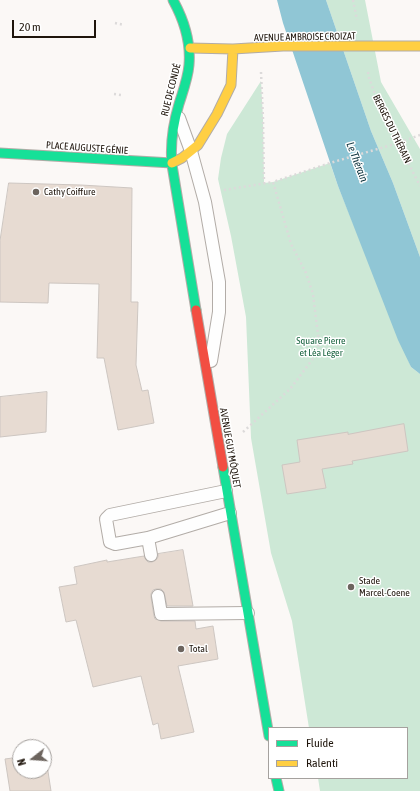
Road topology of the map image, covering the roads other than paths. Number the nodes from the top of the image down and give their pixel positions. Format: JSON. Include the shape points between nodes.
{"nodes":[{"id":1,"x":173,"y":0,"type":"edge"},
{"id":2,"x":420,"y":46,"type":"edge"},
{"id":3,"x":190,"y":48,"type":"junction"},
{"id":4,"x":233,"y":49,"type":"junction"},
{"id":5,"x":177,"y":113,"type":"junction"},
{"id":6,"x":191,"y":152,"type":"junction"},
{"id":7,"x":0,"y":153,"type":"edge"},
{"id":8,"x":172,"y":163,"type":"junction"},
{"id":9,"x":208,"y":381,"type":"junction"},
{"id":10,"x":226,"y":491,"type":"junction"},
{"id":11,"x":230,"y":513,"type":"junction"},
{"id":12,"x":148,"y":538,"type":"junction"},
{"id":13,"x":151,"y":555,"type":"dead end"},
{"id":14,"x":158,"y":596,"type":"dead end"},
{"id":15,"x":248,"y":613,"type":"junction"},
{"id":16,"x":268,"y":730,"type":"edge"},
{"id":17,"x":276,"y":779,"type":"edge"},
{"id":18,"x":279,"y":791,"type":"edge"}],
"edges":[{"from":1,"to":3,"type":"main road","name":"RUE DE CONDÉ","via":[[188,35]]},
{"from":2,"to":4,"type":"main road","name":"AVENUE AMBROISE CROIZAT","via":[[283,46]]},
{"from":3,"to":4,"type":"main road","name":"AVENUE AMBROISE CROIZAT"},
{"from":3,"to":5,"type":"main road","name":"RUE DE CONDÉ","via":[[188,75]]},
{"from":4,"to":6,"type":"main road","via":[[231,85],[206,134]]},
{"from":5,"to":6,"type":"lane"},
{"from":5,"to":8,"type":"main road","name":"RUE DE CONDÉ","via":[[171,147]]},
{"from":6,"to":8,"type":"main road"},
{"from":6,"to":9,"type":"lane","via":[[203,194],[220,298],[218,326]]},
{"from":7,"to":8,"type":"main road","name":"PLACE AUGUSTE GÉNIE"},
{"from":8,"to":9,"type":"main road","name":"AVENUE GUY MÔQUET"},
{"from":9,"to":10,"type":"main road","name":"AVENUE GUY MÔQUET"},
{"from":10,"to":11,"type":"main road","name":"AVENUE GUY MÔQUET"},
{"from":10,"to":12,"type":"lane","via":[[110,516],[106,519],[110,542],[115,544]]},
{"from":11,"to":12,"type":"lane"},
{"from":11,"to":15,"type":"main road","name":"AVENUE GUY MÔQUET"},
{"from":12,"to":13,"type":"lane"},
{"from":14,"to":15,"type":"lane","via":[[162,614]]},
{"from":15,"to":16,"type":"main road","name":"AVENUE GUY MÔQUET"},
{"from":17,"to":18,"type":"main road"}]}
